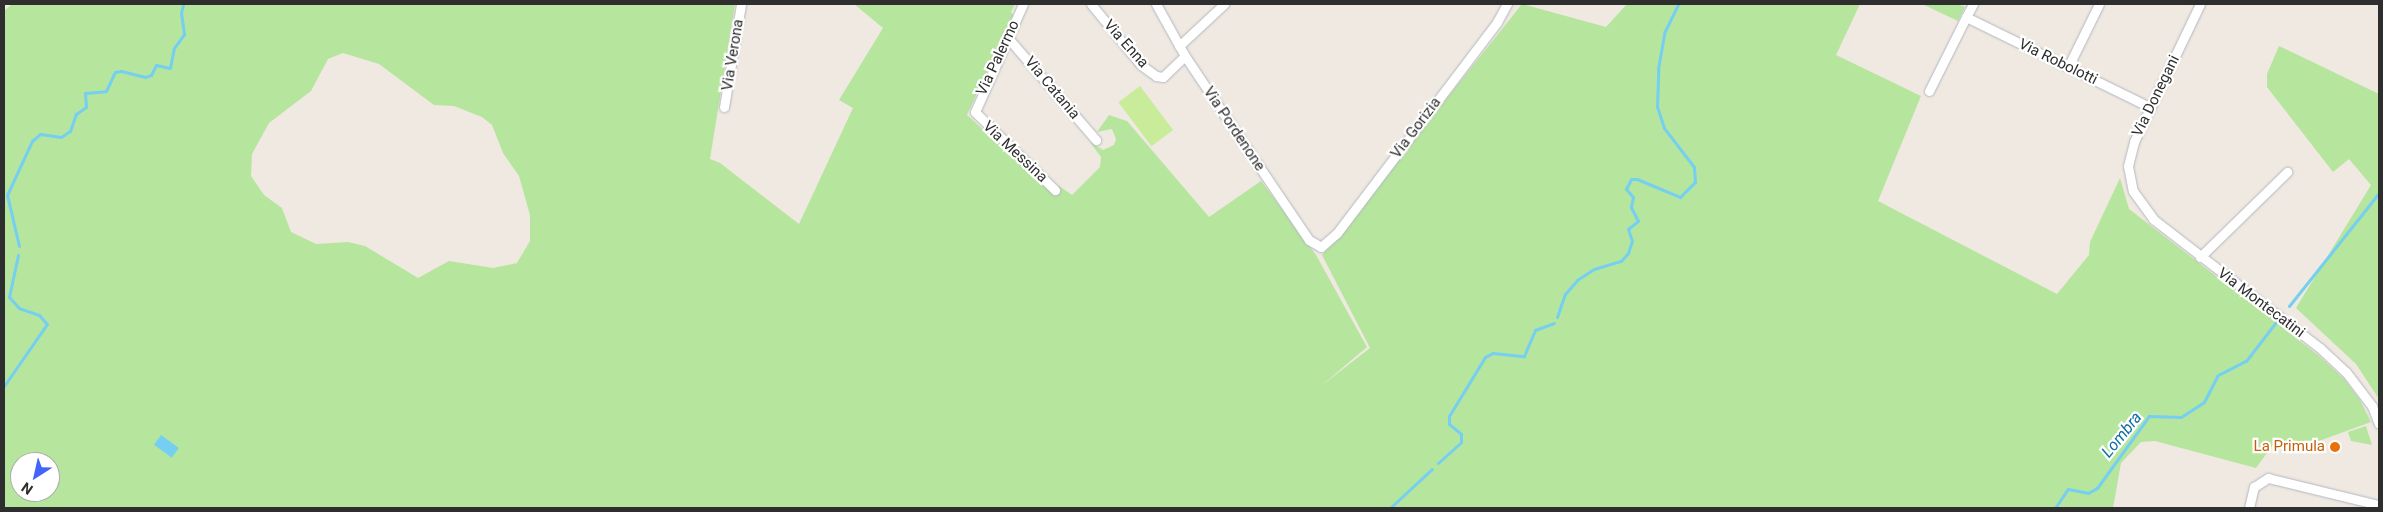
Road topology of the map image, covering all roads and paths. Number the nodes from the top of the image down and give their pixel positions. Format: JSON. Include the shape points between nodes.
{"nodes":[{"id":1,"x":741,"y":4,"type":"edge"},
{"id":2,"x":1024,"y":4,"type":"edge"},
{"id":3,"x":1091,"y":4,"type":"edge"},
{"id":4,"x":1156,"y":4,"type":"edge"},
{"id":5,"x":1224,"y":4,"type":"edge"},
{"id":6,"x":1507,"y":4,"type":"edge"},
{"id":7,"x":1973,"y":4,"type":"edge"},
{"id":8,"x":2099,"y":4,"type":"edge"},
{"id":9,"x":2200,"y":4,"type":"edge"},
{"id":10,"x":1966,"y":17,"type":"junction"},
{"id":11,"x":1008,"y":38,"type":"junction"},
{"id":12,"x":1179,"y":46,"type":"junction"},
{"id":13,"x":1185,"y":56,"type":"junction"},
{"id":14,"x":2068,"y":67,"type":"junction"},
{"id":15,"x":1929,"y":91,"type":"dead end"},
{"id":16,"x":724,"y":107,"type":"dead end"},
{"id":17,"x":2150,"y":107,"type":"junction"},
{"id":18,"x":976,"y":113,"type":"joint"},
{"id":19,"x":1096,"y":140,"type":"dead end"},
{"id":20,"x":2287,"y":172,"type":"dead end"},
{"id":21,"x":1055,"y":190,"type":"dead end"},
{"id":22,"x":2134,"y":191,"type":"joint"},
{"id":23,"x":1320,"y":247,"type":"joint"},
{"id":24,"x":2200,"y":257,"type":"junction"},
{"id":25,"x":2379,"y":421,"type":"edge"},
{"id":26,"x":2379,"y":505,"type":"edge"},
{"id":27,"x":2249,"y":508,"type":"edge"}],
"edges":[{"from":1,"to":16,"type":"street","name":"Via Verona"},
{"from":2,"to":11,"type":"street","name":"Via Palermo"},
{"from":3,"to":13,"type":"street","name":"Via Enna","via":[[1142,65],[1156,76],[1163,77]]},
{"from":4,"to":12,"type":"street","name":"Via Pordenone"},
{"from":5,"to":12,"type":"street"},
{"from":6,"to":23,"type":"street","name":"Via Gorizia","via":[[1337,234]]},
{"from":7,"to":10,"type":"street"},
{"from":8,"to":14,"type":"street"},
{"from":9,"to":17,"type":"street","name":"Via Donegani"},
{"from":10,"to":14,"type":"street","name":"Via Robolotti"},
{"from":10,"to":15,"type":"street"},
{"from":11,"to":18,"type":"street","name":"Via Palermo"},
{"from":11,"to":19,"type":"street","name":"Via Catania"},
{"from":12,"to":13,"type":"street","name":"Via Pordenone"},
{"from":13,"to":23,"type":"street","name":"Via Pordenone","via":[[1309,240]]},
{"from":14,"to":17,"type":"street","name":"Via Robolotti"},
{"from":17,"to":22,"type":"street","name":"Via Donegani","via":[[2134,142],[2128,166]]},
{"from":18,"to":21,"type":"street","name":"Via Messina"},
{"from":20,"to":24,"type":"street"},
{"from":22,"to":24,"type":"street","name":"Via Montecatini","via":[[2153,219]]},
{"from":24,"to":25,"type":"street","name":"Via Montecatini","via":[[2320,348],[2362,392]]},
{"from":26,"to":27,"type":"street","via":[[2268,478],[2254,487]]}]}
